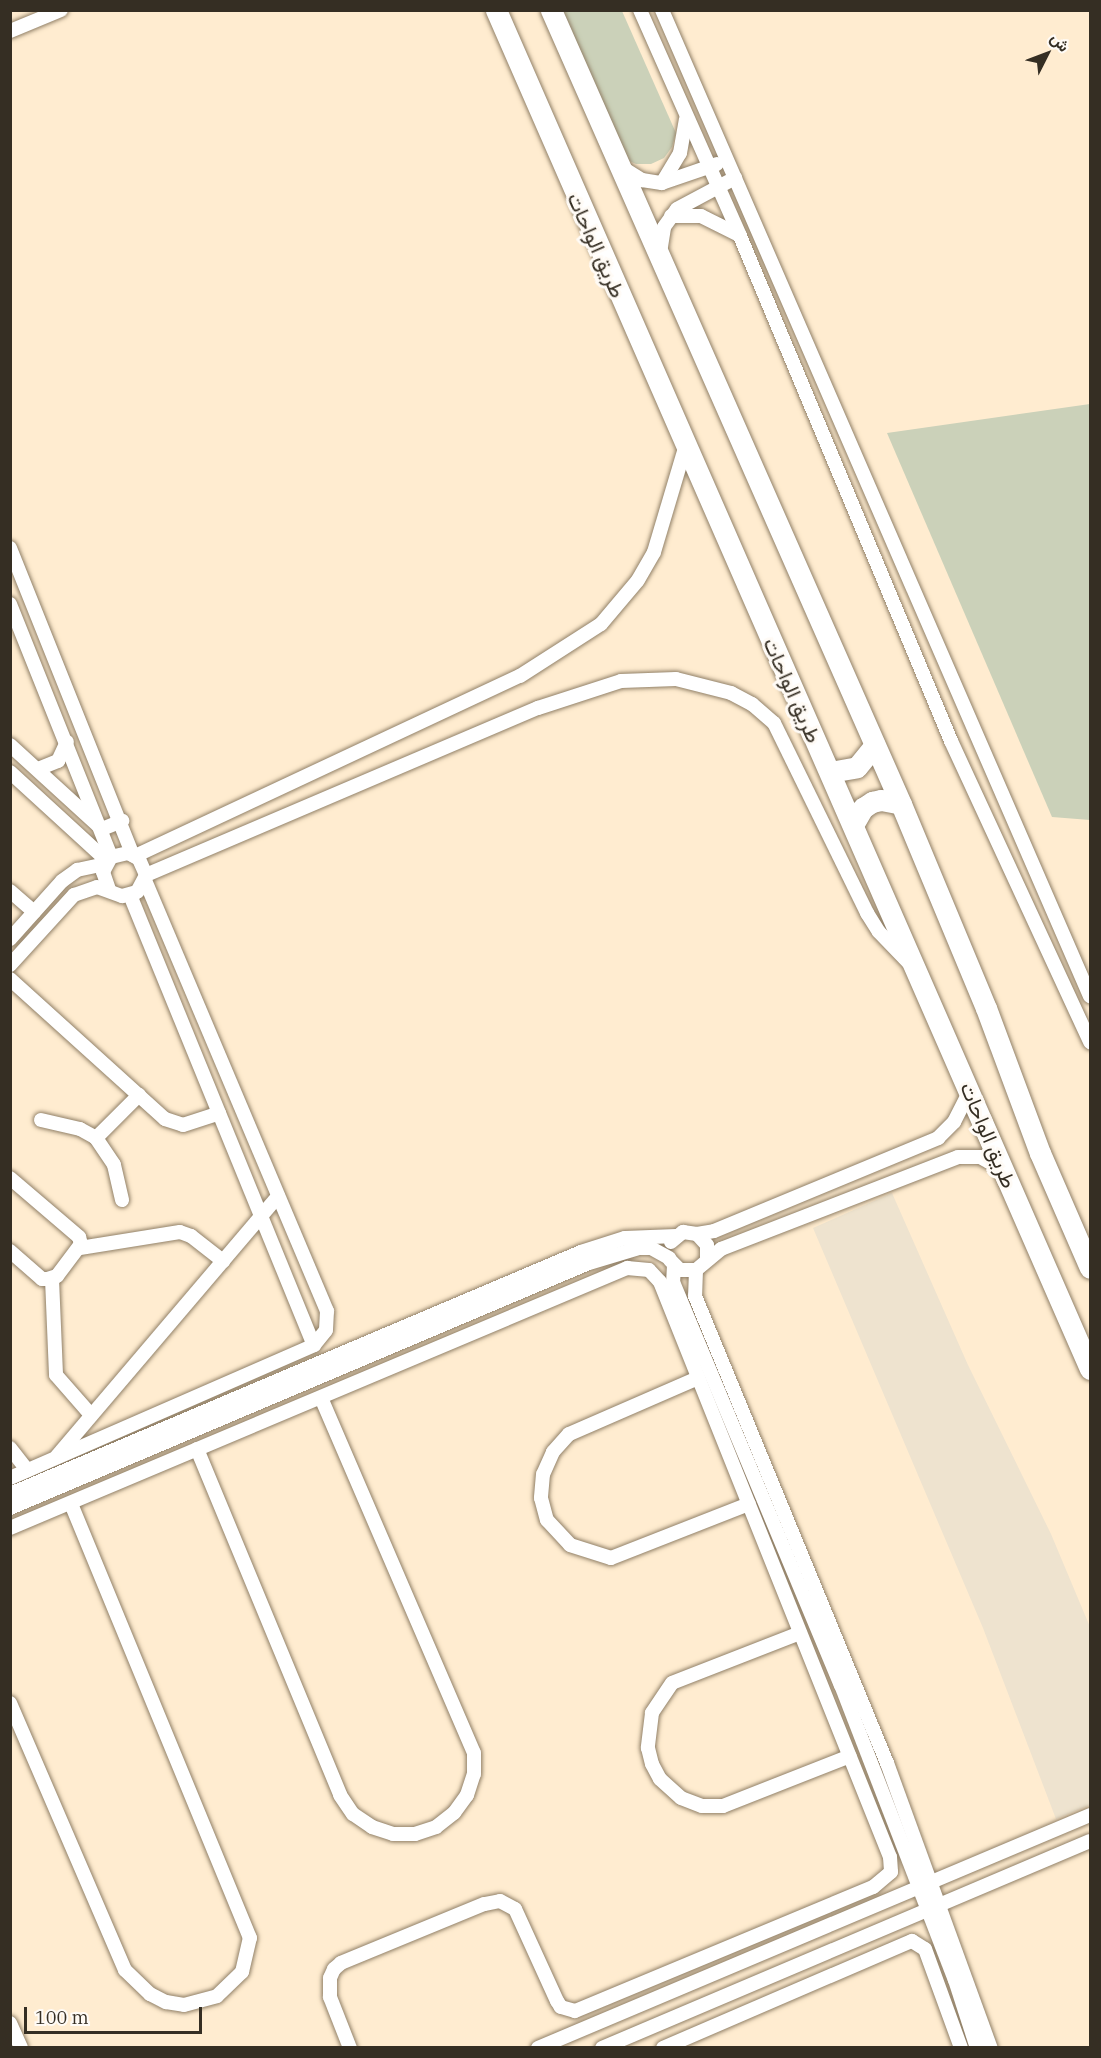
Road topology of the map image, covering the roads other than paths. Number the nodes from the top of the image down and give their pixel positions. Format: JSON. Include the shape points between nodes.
{"nodes":[{"id":1,"x":61,"y":10,"type":"edge"},
{"id":2,"x":551,"y":10,"type":"edge"},
{"id":3,"x":640,"y":10,"type":"edge"},
{"id":4,"x":662,"y":10,"type":"edge"},
{"id":5,"x":496,"y":13,"type":"edge"},
{"id":6,"x":10,"y":31,"type":"edge"},
{"id":7,"x":686,"y":118,"type":"junction"},
{"id":8,"x":728,"y":160,"type":"junction"},
{"id":9,"x":618,"y":164,"type":"junction"},
{"id":10,"x":709,"y":167,"type":"junction"},
{"id":11,"x":735,"y":178,"type":"junction"},
{"id":12,"x":662,"y":183,"type":"junction"},
{"id":13,"x":718,"y":187,"type":"junction"},
{"id":14,"x":671,"y":216,"type":"junction"},
{"id":15,"x":740,"y":236,"type":"junction"},
{"id":16,"x":659,"y":256,"type":"junction"},
{"id":17,"x":799,"y":325,"type":"junction"},
{"id":18,"x":780,"y":334,"type":"junction"},
{"id":19,"x":812,"y":354,"type":"junction"},
{"id":20,"x":792,"y":363,"type":"junction"},
{"id":21,"x":685,"y":448,"type":"junction"},
{"id":22,"x":10,"y":548,"type":"edge"},
{"id":23,"x":10,"y":604,"type":"edge"},
{"id":24,"x":36,"y":611,"type":"junction"},
{"id":25,"x":16,"y":618,"type":"junction"},
{"id":26,"x":968,"y":712,"type":"junction"},
{"id":27,"x":944,"y":723,"type":"junction"},
{"id":28,"x":975,"y":730,"type":"junction"},
{"id":29,"x":951,"y":741,"type":"junction"},
{"id":30,"x":67,"y":742,"type":"junction"},
{"id":31,"x":10,"y":745,"type":"edge"},
{"id":32,"x":875,"y":745,"type":"junction"},
{"id":33,"x":38,"y":769,"type":"junction"},
{"id":34,"x":10,"y":772,"type":"edge"},
{"id":35,"x":830,"y":772,"type":"junction"},
{"id":36,"x":901,"y":804,"type":"junction"},
{"id":37,"x":122,"y":821,"type":"junction"},
{"id":38,"x":853,"y":825,"type":"junction"},
{"id":39,"x":102,"y":829,"type":"junction"},
{"id":40,"x":80,"y":837,"type":"junction"},
{"id":41,"x":134,"y":855,"type":"junction"},
{"id":42,"x":108,"y":861,"type":"junction"},
{"id":43,"x":77,"y":870,"type":"junction"},
{"id":44,"x":145,"y":878,"type":"junction"},
{"id":45,"x":62,"y":881,"type":"junction"},
{"id":46,"x":109,"y":889,"type":"junction"},
{"id":47,"x":10,"y":891,"type":"edge"},
{"id":48,"x":74,"y":895,"type":"junction"},
{"id":49,"x":130,"y":895,"type":"junction"},
{"id":50,"x":34,"y":912,"type":"junction"},
{"id":51,"x":10,"y":939,"type":"edge"},
{"id":52,"x":10,"y":965,"type":"edge"},
{"id":53,"x":917,"y":972,"type":"junction"},
{"id":54,"x":10,"y":979,"type":"edge"},
{"id":55,"x":1090,"y":996,"type":"edge"},
{"id":56,"x":1090,"y":1042,"type":"edge"},
{"id":57,"x":970,"y":1090,"type":"junction"},
{"id":58,"x":139,"y":1095,"type":"junction"},
{"id":59,"x":219,"y":1113,"type":"junction"},
{"id":60,"x":41,"y":1120,"type":"dead end"},
{"id":61,"x":96,"y":1138,"type":"junction"},
{"id":62,"x":1004,"y":1170,"type":"junction"},
{"id":63,"x":10,"y":1178,"type":"edge"},
{"id":64,"x":813,"y":1190,"type":"junction"},
{"id":65,"x":278,"y":1196,"type":"junction"},
{"id":66,"x":122,"y":1200,"type":"dead end"},
{"id":67,"x":777,"y":1205,"type":"junction"},
{"id":68,"x":821,"y":1210,"type":"junction"},
{"id":69,"x":261,"y":1216,"type":"junction"},
{"id":70,"x":785,"y":1224,"type":"junction"},
{"id":71,"x":698,"y":1234,"type":"junction"},
{"id":72,"x":676,"y":1236,"type":"junction"},
{"id":73,"x":80,"y":1248,"type":"junction"},
{"id":74,"x":10,"y":1251,"type":"edge"},
{"id":75,"x":707,"y":1258,"type":"junction"},
{"id":76,"x":222,"y":1261,"type":"junction"},
{"id":77,"x":671,"y":1262,"type":"junction"},
{"id":78,"x":1090,"y":1268,"type":"edge"},
{"id":79,"x":696,"y":1270,"type":"junction"},
{"id":80,"x":52,"y":1279,"type":"junction"},
{"id":81,"x":314,"y":1345,"type":"junction"},
{"id":82,"x":357,"y":1362,"type":"junction"},
{"id":83,"x":1090,"y":1369,"type":"edge"},
{"id":84,"x":698,"y":1378,"type":"junction"},
{"id":85,"x":363,"y":1379,"type":"junction"},
{"id":86,"x":321,"y":1397,"type":"junction"},
{"id":87,"x":91,"y":1415,"type":"junction"},
{"id":88,"x":177,"y":1431,"type":"junction"},
{"id":89,"x":738,"y":1436,"type":"junction"},
{"id":90,"x":724,"y":1442,"type":"junction"},
{"id":91,"x":10,"y":1448,"type":"edge"},
{"id":92,"x":197,"y":1449,"type":"junction"},
{"id":93,"x":56,"y":1458,"type":"junction"},
{"id":94,"x":27,"y":1470,"type":"junction"},
{"id":95,"x":10,"y":1478,"type":"edge"},
{"id":96,"x":11,"y":1503,"type":"edge"},
{"id":97,"x":71,"y":1504,"type":"junction"},
{"id":98,"x":749,"y":1504,"type":"junction"},
{"id":99,"x":15,"y":1526,"type":"edge"},
{"id":100,"x":800,"y":1633,"type":"junction"},
{"id":101,"x":841,"y":1685,"type":"junction"},
{"id":102,"x":824,"y":1691,"type":"junction"},
{"id":103,"x":10,"y":1703,"type":"edge"},
{"id":104,"x":850,"y":1756,"type":"junction"},
{"id":105,"x":881,"y":1766,"type":"junction"},
{"id":106,"x":1090,"y":1815,"type":"edge"},
{"id":107,"x":1090,"y":1841,"type":"edge"},
{"id":108,"x":927,"y":1887,"type":"junction"},
{"id":109,"x":935,"y":1909,"type":"junction"},
{"id":110,"x":568,"y":2010,"type":"junction"},
{"id":111,"x":10,"y":2023,"type":"edge"},
{"id":112,"x":577,"y":2031,"type":"junction"},
{"id":113,"x":984,"y":2046,"type":"edge"},
{"id":114,"x":21,"y":2048,"type":"edge"},
{"id":115,"x":350,"y":2048,"type":"edge"},
{"id":116,"x":538,"y":2048,"type":"edge"},
{"id":117,"x":602,"y":2048,"type":"edge"},
{"id":118,"x":663,"y":2048,"type":"edge"},
{"id":119,"x":962,"y":2048,"type":"edge"}],
"edges":[{"from":1,"to":6,"type":"street"},
{"from":2,"to":9,"type":"highway","name":"طريق الواحات"},
{"from":3,"to":7,"type":"street"},
{"from":4,"to":8,"type":"street"},
{"from":5,"to":21,"type":"highway","name":"طريق الواحات"},
{"from":7,"to":10,"type":"street"},
{"from":7,"to":12,"type":"street","via":[[680,153]]},
{"from":8,"to":10,"type":"street"},
{"from":8,"to":11,"type":"street"},
{"from":9,"to":12,"type":"street","via":[[642,180]]},
{"from":9,"to":16,"type":"highway","name":"طريق الواحات"},
{"from":10,"to":12,"type":"street"},
{"from":10,"to":13,"type":"street"},
{"from":11,"to":13,"type":"street"},
{"from":11,"to":17,"type":"street"},
{"from":13,"to":14,"type":"street","via":[[685,203]]},
{"from":13,"to":15,"type":"street"},
{"from":14,"to":15,"type":"street","via":[[701,216]]},
{"from":14,"to":16,"type":"street","via":[[662,234]]},
{"from":15,"to":18,"type":"street"},
{"from":16,"to":32,"type":"highway","name":"طريق الواحات"},
{"from":17,"to":18,"type":"street"},
{"from":17,"to":19,"type":"street"},
{"from":18,"to":20,"type":"street"},
{"from":19,"to":20,"type":"street"},
{"from":19,"to":26,"type":"street"},
{"from":20,"to":27,"type":"street"},
{"from":21,"to":35,"type":"highway","name":"طريق الواحات"},
{"from":21,"to":41,"type":"street","via":[[654,552],[638,580],[601,624],[520,676]]},
{"from":22,"to":24,"type":"street"},
{"from":23,"to":25,"type":"street"},
{"from":24,"to":25,"type":"street"},
{"from":24,"to":37,"type":"street"},
{"from":25,"to":30,"type":"street"},
{"from":26,"to":27,"type":"street"},
{"from":26,"to":28,"type":"street"},
{"from":27,"to":29,"type":"street"},
{"from":28,"to":29,"type":"street"},
{"from":28,"to":55,"type":"street"},
{"from":29,"to":56,"type":"street"},
{"from":30,"to":33,"type":"street","via":[[58,761]]},
{"from":30,"to":39,"type":"street"},
{"from":31,"to":33,"type":"street"},
{"from":32,"to":35,"type":"highway","via":[[857,767]]},
{"from":32,"to":36,"type":"highway","name":"طريق الواحات"},
{"from":33,"to":39,"type":"street"},
{"from":34,"to":40,"type":"street"},
{"from":35,"to":38,"type":"highway","name":"طريق الواحات"},
{"from":36,"to":38,"type":"highway","via":[[872,802],[863,807]]},
{"from":36,"to":78,"type":"highway","name":"طريق الواحات"},
{"from":37,"to":39,"type":"street"},
{"from":37,"to":41,"type":"street"},
{"from":38,"to":53,"type":"highway","name":"طريق الواحات"},
{"from":39,"to":42,"type":"street"},
{"from":40,"to":42,"type":"street"},
{"from":40,"to":43,"type":"street","via":[[85,858]]},
{"from":41,"to":42,"type":"street","via":[[122,853]]},
{"from":41,"to":44,"type":"street","via":[[143,864]]},
{"from":42,"to":43,"type":"street"},
{"from":42,"to":46,"type":"street","via":[[104,881]]},
{"from":43,"to":45,"type":"street"},
{"from":44,"to":49,"type":"street"},
{"from":44,"to":53,"type":"street","via":[[538,708],[621,681],[676,679],[731,693],[774,723],[867,912],[879,932]]},
{"from":44,"to":65,"type":"street"},
{"from":45,"to":48,"type":"street"},
{"from":45,"to":50,"type":"street"},
{"from":46,"to":48,"type":"street","via":[[97,887]]},
{"from":46,"to":49,"type":"street"},
{"from":47,"to":50,"type":"street"},
{"from":48,"to":52,"type":"street"},
{"from":49,"to":59,"type":"street"},
{"from":50,"to":51,"type":"street"},
{"from":53,"to":57,"type":"highway","name":"طريق الواحات"},
{"from":54,"to":58,"type":"street"},
{"from":57,"to":62,"type":"highway","name":"طريق الواحات"},
{"from":57,"to":64,"type":"street","via":[[954,1122],[938,1138]]},
{"from":58,"to":59,"type":"street","via":[[173,1123],[190,1124]]},
{"from":58,"to":61,"type":"street"},
{"from":59,"to":69,"type":"street"},
{"from":60,"to":61,"type":"street","via":[[80,1129]]},
{"from":61,"to":66,"type":"street","via":[[114,1165]]},
{"from":62,"to":68,"type":"street","via":[[980,1157],[958,1157]]},
{"from":62,"to":83,"type":"highway","name":"طريق الواحات"},
{"from":63,"to":73,"type":"street","via":[[79,1237]]},
{"from":64,"to":67,"type":"street"},
{"from":64,"to":68,"type":"street"},
{"from":65,"to":69,"type":"street"},
{"from":65,"to":81,"type":"street","via":[[327,1311],[326,1330]]},
{"from":67,"to":70,"type":"street"},
{"from":67,"to":71,"type":"street"},
{"from":68,"to":70,"type":"street"},
{"from":69,"to":76,"type":"street"},
{"from":69,"to":81,"type":"street"},
{"from":70,"to":75,"type":"street"},
{"from":71,"to":72,"type":"street","via":[[683,1232]]},
{"from":71,"to":75,"type":"street","via":[[707,1245]]},
{"from":72,"to":77,"type":"street","via":[[670,1242]]},
{"from":72,"to":88,"type":"street","via":[[625,1238],[581,1252]]},
{"from":73,"to":76,"type":"street","via":[[180,1232]]},
{"from":73,"to":80,"type":"street"},
{"from":74,"to":80,"type":"street","via":[[42,1279]]},
{"from":75,"to":79,"type":"street"},
{"from":76,"to":87,"type":"street"},
{"from":77,"to":79,"type":"street","via":[[680,1270]]},
{"from":77,"to":82,"type":"street","via":[[651,1248],[612,1255]]},
{"from":77,"to":89,"type":"street","via":[[674,1282]]},
{"from":79,"to":105,"type":"street","via":[[695,1296]]},
{"from":80,"to":87,"type":"street","via":[[56,1375]]},
{"from":81,"to":93,"type":"street"},
{"from":82,"to":85,"type":"street"},
{"from":82,"to":88,"type":"street"},
{"from":84,"to":85,"type":"street","via":[[660,1282],[649,1270],[634,1267]]},
{"from":84,"to":90,"type":"street"},
{"from":84,"to":98,"type":"street","via":[[569,1434],[553,1452],[543,1474],[541,1498],[547,1520],[570,1545],[611,1558]]},
{"from":85,"to":86,"type":"street"},
{"from":86,"to":92,"type":"street"},
{"from":86,"to":92,"type":"street","via":[[474,1753],[474,1774],[467,1795],[454,1813],[436,1827],[415,1834],[382,1830],[353,1814],[340,1796]]},
{"from":87,"to":93,"type":"street"},
{"from":88,"to":96,"type":"street"},
{"from":89,"to":90,"type":"street"},
{"from":89,"to":101,"type":"street"},
{"from":90,"to":98,"type":"street"},
{"from":91,"to":94,"type":"street"},
{"from":92,"to":97,"type":"street"},
{"from":93,"to":94,"type":"street"},
{"from":94,"to":95,"type":"street"},
{"from":96,"to":99,"type":"street"},
{"from":97,"to":99,"type":"street"},
{"from":97,"to":103,"type":"street","via":[[250,1938],[242,1972],[217,1996],[201,2003],[166,2002],[150,1994],[125,1970]]},
{"from":98,"to":100,"type":"street"},
{"from":100,"to":102,"type":"street"},
{"from":100,"to":104,"type":"street","via":[[672,1683],[652,1713],[648,1748],[652,1764],[672,1791],[691,1803],[713,1807]]},
{"from":101,"to":102,"type":"street"},
{"from":101,"to":105,"type":"street"},
{"from":102,"to":104,"type":"street"},
{"from":104,"to":110,"type":"street","via":[[891,1857],[888,1879]]},
{"from":105,"to":108,"type":"street"},
{"from":106,"to":108,"type":"street"},
{"from":107,"to":109,"type":"street"},
{"from":108,"to":109,"type":"street"},
{"from":108,"to":112,"type":"street"},
{"from":109,"to":113,"type":"street"},
{"from":109,"to":117,"type":"street"},
{"from":110,"to":112,"type":"street"},
{"from":110,"to":115,"type":"street","via":[[557,2001],[522,1917],[510,1905],[493,1901],[334,1969],[330,1997]]},
{"from":111,"to":114,"type":"street"},
{"from":112,"to":116,"type":"street"},
{"from":118,"to":119,"type":"street","via":[[912,1941],[925,1948]]}]}
